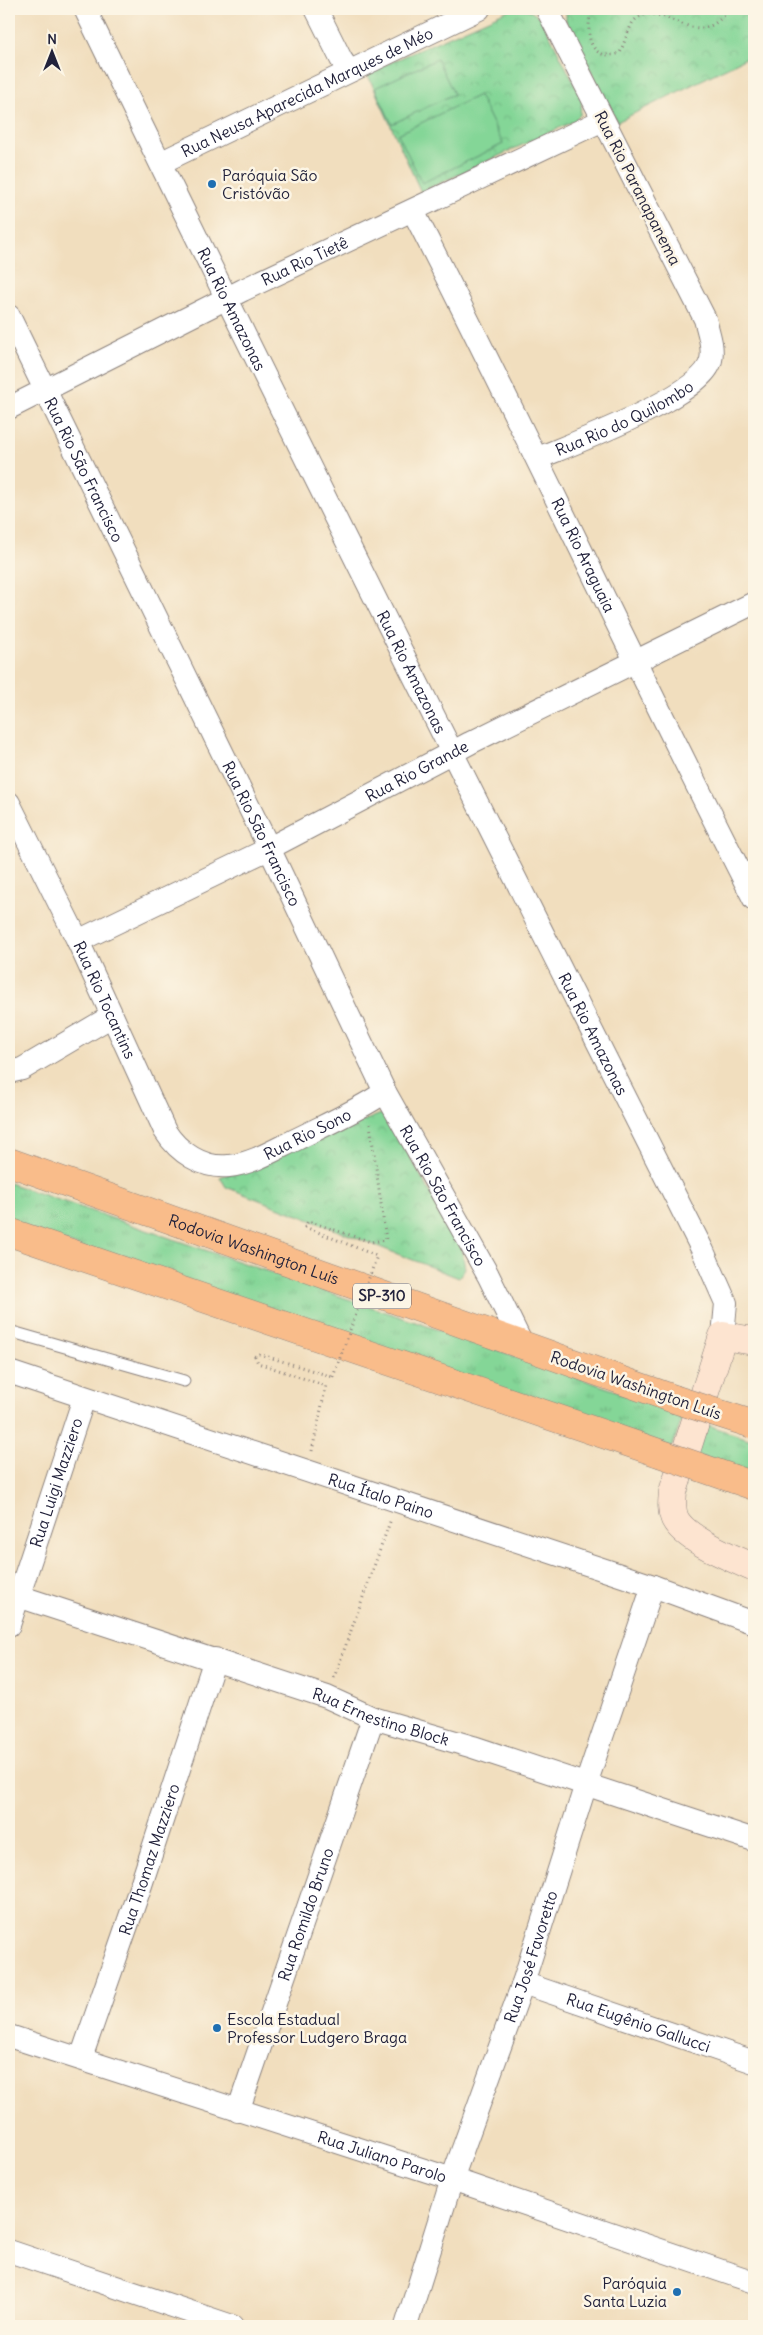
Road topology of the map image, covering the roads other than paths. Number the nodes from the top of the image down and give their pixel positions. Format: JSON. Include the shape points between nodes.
{"nodes":[{"id":1,"x":85,"y":9,"type":"edge"},
{"id":2,"x":316,"y":9,"type":"edge"},
{"id":3,"x":479,"y":9,"type":"edge"},
{"id":4,"x":547,"y":9,"type":"edge"},
{"id":5,"x":350,"y":71,"type":"junction"},
{"id":6,"x":603,"y":120,"type":"junction"},
{"id":7,"x":162,"y":162,"type":"junction"},
{"id":8,"x":413,"y":211,"type":"junction"},
{"id":9,"x":226,"y":299,"type":"junction"},
{"id":10,"x":9,"y":316,"type":"edge"},
{"id":11,"x":705,"y":372,"type":"joint"},
{"id":12,"x":45,"y":390,"type":"junction"},
{"id":13,"x":9,"y":408,"type":"edge"},
{"id":14,"x":538,"y":458,"type":"junction"},
{"id":15,"x":754,"y":603,"type":"edge"},
{"id":16,"x":634,"y":661,"type":"junction"},
{"id":17,"x":452,"y":754,"type":"junction"},
{"id":18,"x":9,"y":803,"type":"edge"},
{"id":19,"x":269,"y":848,"type":"junction"},
{"id":20,"x":754,"y":899,"type":"edge"},
{"id":21,"x":78,"y":940,"type":"junction"},
{"id":22,"x":112,"y":1016,"type":"junction"},
{"id":23,"x":9,"y":1072,"type":"edge"},
{"id":24,"x":376,"y":1099,"type":"junction"},
{"id":25,"x":9,"y":1162,"type":"edge"},
{"id":26,"x":227,"y":1167,"type":"joint"},
{"id":27,"x":9,"y":1232,"type":"edge"},
{"id":28,"x":9,"y":1331,"type":"edge"},
{"id":29,"x":723,"y":1336,"type":"junction"},
{"id":30,"x":754,"y":1341,"type":"edge"},
{"id":31,"x":523,"y":1346,"type":"junction"},
{"id":32,"x":9,"y":1372,"type":"edge"},
{"id":33,"x":184,"y":1381,"type":"dead end"},
{"id":34,"x":84,"y":1398,"type":"junction"},
{"id":35,"x":753,"y":1425,"type":"edge"},
{"id":36,"x":744,"y":1482,"type":"edge"},
{"id":37,"x":754,"y":1568,"type":"edge"},
{"id":38,"x":653,"y":1586,"type":"junction"},
{"id":39,"x":14,"y":1595,"type":"edge"},
{"id":40,"x":754,"y":1623,"type":"edge"},
{"id":41,"x":9,"y":1625,"type":"edge"},
{"id":42,"x":215,"y":1659,"type":"junction"},
{"id":43,"x":373,"y":1718,"type":"junction"},
{"id":44,"x":586,"y":1784,"type":"junction"},
{"id":45,"x":754,"y":1840,"type":"edge"},
{"id":46,"x":524,"y":1983,"type":"junction"},
{"id":47,"x":9,"y":2036,"type":"edge"},
{"id":48,"x":81,"y":2058,"type":"junction"},
{"id":49,"x":754,"y":2062,"type":"edge"},
{"id":50,"x":238,"y":2112,"type":"junction"},
{"id":51,"x":452,"y":2179,"type":"junction"},
{"id":52,"x":9,"y":2251,"type":"edge"},
{"id":53,"x":754,"y":2282,"type":"edge"},
{"id":54,"x":232,"y":2326,"type":"edge"},
{"id":55,"x":406,"y":2326,"type":"edge"}],
"edges":[{"from":1,"to":7,"type":"street","name":"Rua Rio Amazonas"},
{"from":2,"to":5,"type":"street","via":[[341,60]]},
{"from":3,"to":5,"type":"street","name":"Rua Neusa Aparecida Marques de Méo"},
{"from":4,"to":6,"type":"street","name":"Rua Rio Paranapanema"},
{"from":5,"to":7,"type":"street","name":"Rua Neusa Aparecida Marques de Méo"},
{"from":6,"to":8,"type":"street","name":"Rua Rio Tietê"},
{"from":6,"to":11,"type":"street","name":"Rua Rio Paranapanema","via":[[705,319],[711,360]]},
{"from":7,"to":9,"type":"street","name":"Rua Rio Amazonas"},
{"from":8,"to":9,"type":"street","name":"Rua Rio Tietê"},
{"from":8,"to":14,"type":"street","name":"Rua Rio Araguaia"},
{"from":9,"to":12,"type":"street","name":"Rua Rio Tietê"},
{"from":9,"to":17,"type":"street","name":"Rua Rio Amazonas"},
{"from":10,"to":12,"type":"street","name":"Rua Rio São Francisco"},
{"from":11,"to":14,"type":"street","name":"Rua Rio do Quilombo","via":[[695,383],[656,406]]},
{"from":12,"to":13,"type":"street","name":"Rua Rio Tietê"},
{"from":12,"to":19,"type":"street","name":"Rua Rio São Francisco"},
{"from":14,"to":16,"type":"street","name":"Rua Rio Araguaia"},
{"from":15,"to":16,"type":"street","name":"Rua Rio Grande"},
{"from":16,"to":17,"type":"street","name":"Rua Rio Grande"},
{"from":16,"to":20,"type":"street","name":"Rua Rio Araguaia"},
{"from":17,"to":19,"type":"street","name":"Rua Rio Grande"},
{"from":17,"to":29,"type":"street","name":"Rua Rio Amazonas","via":[[703,1251],[726,1303]]},
{"from":18,"to":21,"type":"street","name":"Rua Rio Tocantins"},
{"from":19,"to":21,"type":"street","name":"Rua Rio Grande"},
{"from":19,"to":24,"type":"street","name":"Rua Rio São Francisco"},
{"from":21,"to":22,"type":"street","name":"Rua Rio Tocantins"},
{"from":22,"to":23,"type":"street","via":[[22,1069]]},
{"from":22,"to":26,"type":"street","name":"Rua Rio Tocantins","via":[[173,1145],[198,1161]]},
{"from":24,"to":26,"type":"street","name":"Rua Rio Sono","via":[[274,1150]]},
{"from":24,"to":31,"type":"street","name":"Rua Rio São Francisco","via":[[488,1275]]},
{"from":25,"to":31,"type":"highway","name":"Rodovia Washington Luís","number":"SP-310"},
{"from":27,"to":36,"type":"highway","bridge":true},
{"from":28,"to":33,"type":"lane"},
{"from":29,"to":30,"type":"street"},
{"from":29,"to":37,"type":"street","via":[[673,1492],[672,1508],[685,1532]]},
{"from":31,"to":35,"type":"highway","name":"Rodovia Washington Luís","number":"SP-310","bridge":true},
{"from":32,"to":34,"type":"street","name":"Rua Ítalo Paino"},
{"from":34,"to":38,"type":"street","name":"Rua Ítalo Paino"},
{"from":34,"to":39,"type":"street","name":"Rua Luigi Mazziero"},
{"from":38,"to":40,"type":"street","name":"Rua Ítalo Paino"},
{"from":38,"to":44,"type":"street","name":"Rua José Favoretto"},
{"from":39,"to":41,"type":"street","name":"Rua Luigi Mazziero"},
{"from":39,"to":42,"type":"street","name":"Rua Ernestino Block"},
{"from":42,"to":43,"type":"street","name":"Rua Ernestino Block","via":[[327,1697]]},
{"from":42,"to":48,"type":"street","name":"Rua Thomaz Mazziero"},
{"from":43,"to":44,"type":"street","name":"Rua Ernestino Block"},
{"from":43,"to":50,"type":"street","name":"Rua Romildo Bruno"},
{"from":44,"to":45,"type":"street","name":"Rua Ernestino Block"},
{"from":44,"to":46,"type":"street","name":"Rua José Favoretto"},
{"from":46,"to":49,"type":"street","name":"Rua Eugênio Gallucci"},
{"from":46,"to":51,"type":"street","name":"Rua José Favoretto"},
{"from":47,"to":48,"type":"street","name":"Rua Juliano Parolo"},
{"from":48,"to":50,"type":"street","name":"Rua Juliano Parolo"},
{"from":50,"to":51,"type":"street","name":"Rua Juliano Parolo"},
{"from":51,"to":53,"type":"street","name":"Rua Juliano Parolo"},
{"from":51,"to":55,"type":"street","name":"Rua José Favoretto"},
{"from":52,"to":54,"type":"street"}]}
